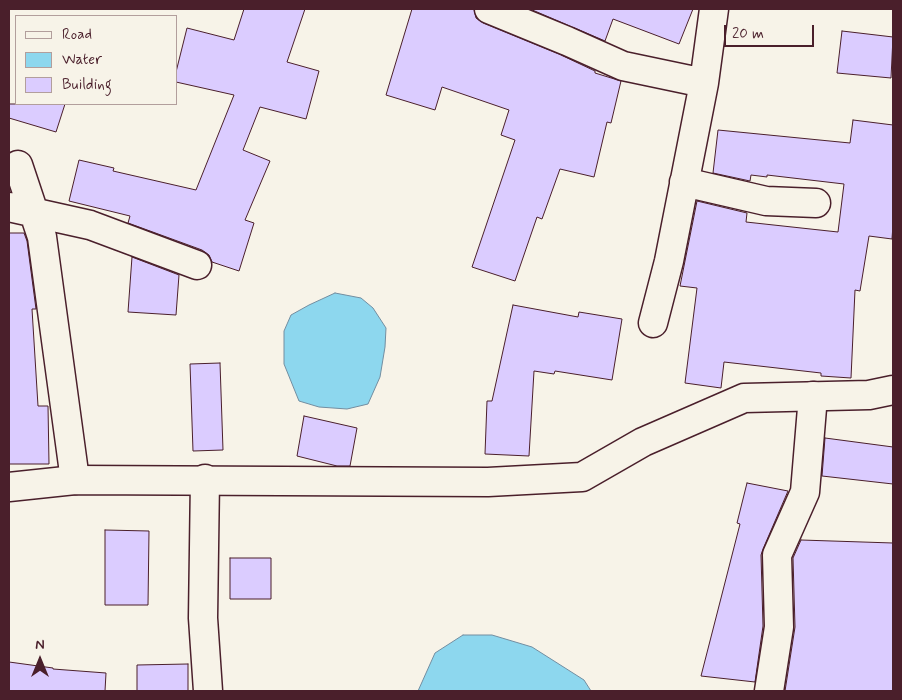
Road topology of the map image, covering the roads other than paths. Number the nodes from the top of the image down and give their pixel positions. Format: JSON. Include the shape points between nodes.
{"nodes":[{"id":1,"x":489,"y":9,"type":"edge"},
{"id":2,"x":714,"y":9,"type":"edge"},
{"id":3,"x":704,"y":83,"type":"junction"},
{"id":4,"x":18,"y":165,"type":"dead end"},
{"id":5,"x":684,"y":182,"type":"junction"},
{"id":6,"x":816,"y":203,"type":"dead end"},
{"id":7,"x":22,"y":210,"type":"edge"},
{"id":8,"x":197,"y":265,"type":"dead end"},
{"id":9,"x":653,"y":322,"type":"dead end"},
{"id":10,"x":893,"y":390,"type":"edge"},
{"id":11,"x":813,"y":396,"type":"junction"},
{"id":12,"x":75,"y":480,"type":"junction"},
{"id":13,"x":205,"y":480,"type":"junction"},
{"id":14,"x":9,"y":487,"type":"edge"},
{"id":15,"x":208,"y":691,"type":"edge"},
{"id":16,"x":770,"y":691,"type":"edge"}],
"edges":[{"from":1,"to":3,"type":"street","via":[[623,66]]},
{"from":2,"to":3,"type":"street"},
{"from":3,"to":5,"type":"street"},
{"from":4,"to":7,"type":"street"},
{"from":5,"to":6,"type":"street","via":[[766,201]]},
{"from":5,"to":9,"type":"street"},
{"from":7,"to":8,"type":"street","via":[[90,226]]},
{"from":7,"to":12,"type":"street","via":[[42,237]]},
{"from":10,"to":11,"type":"street","via":[[869,395]]},
{"from":11,"to":13,"type":"street","via":[[744,398],[643,442],[582,477],[488,482]]},
{"from":11,"to":16,"type":"street","via":[[805,492],[778,555],[779,627]]},
{"from":12,"to":13,"type":"street"},
{"from":12,"to":14,"type":"street"},
{"from":13,"to":15,"type":"street","via":[[203,618]]}]}
